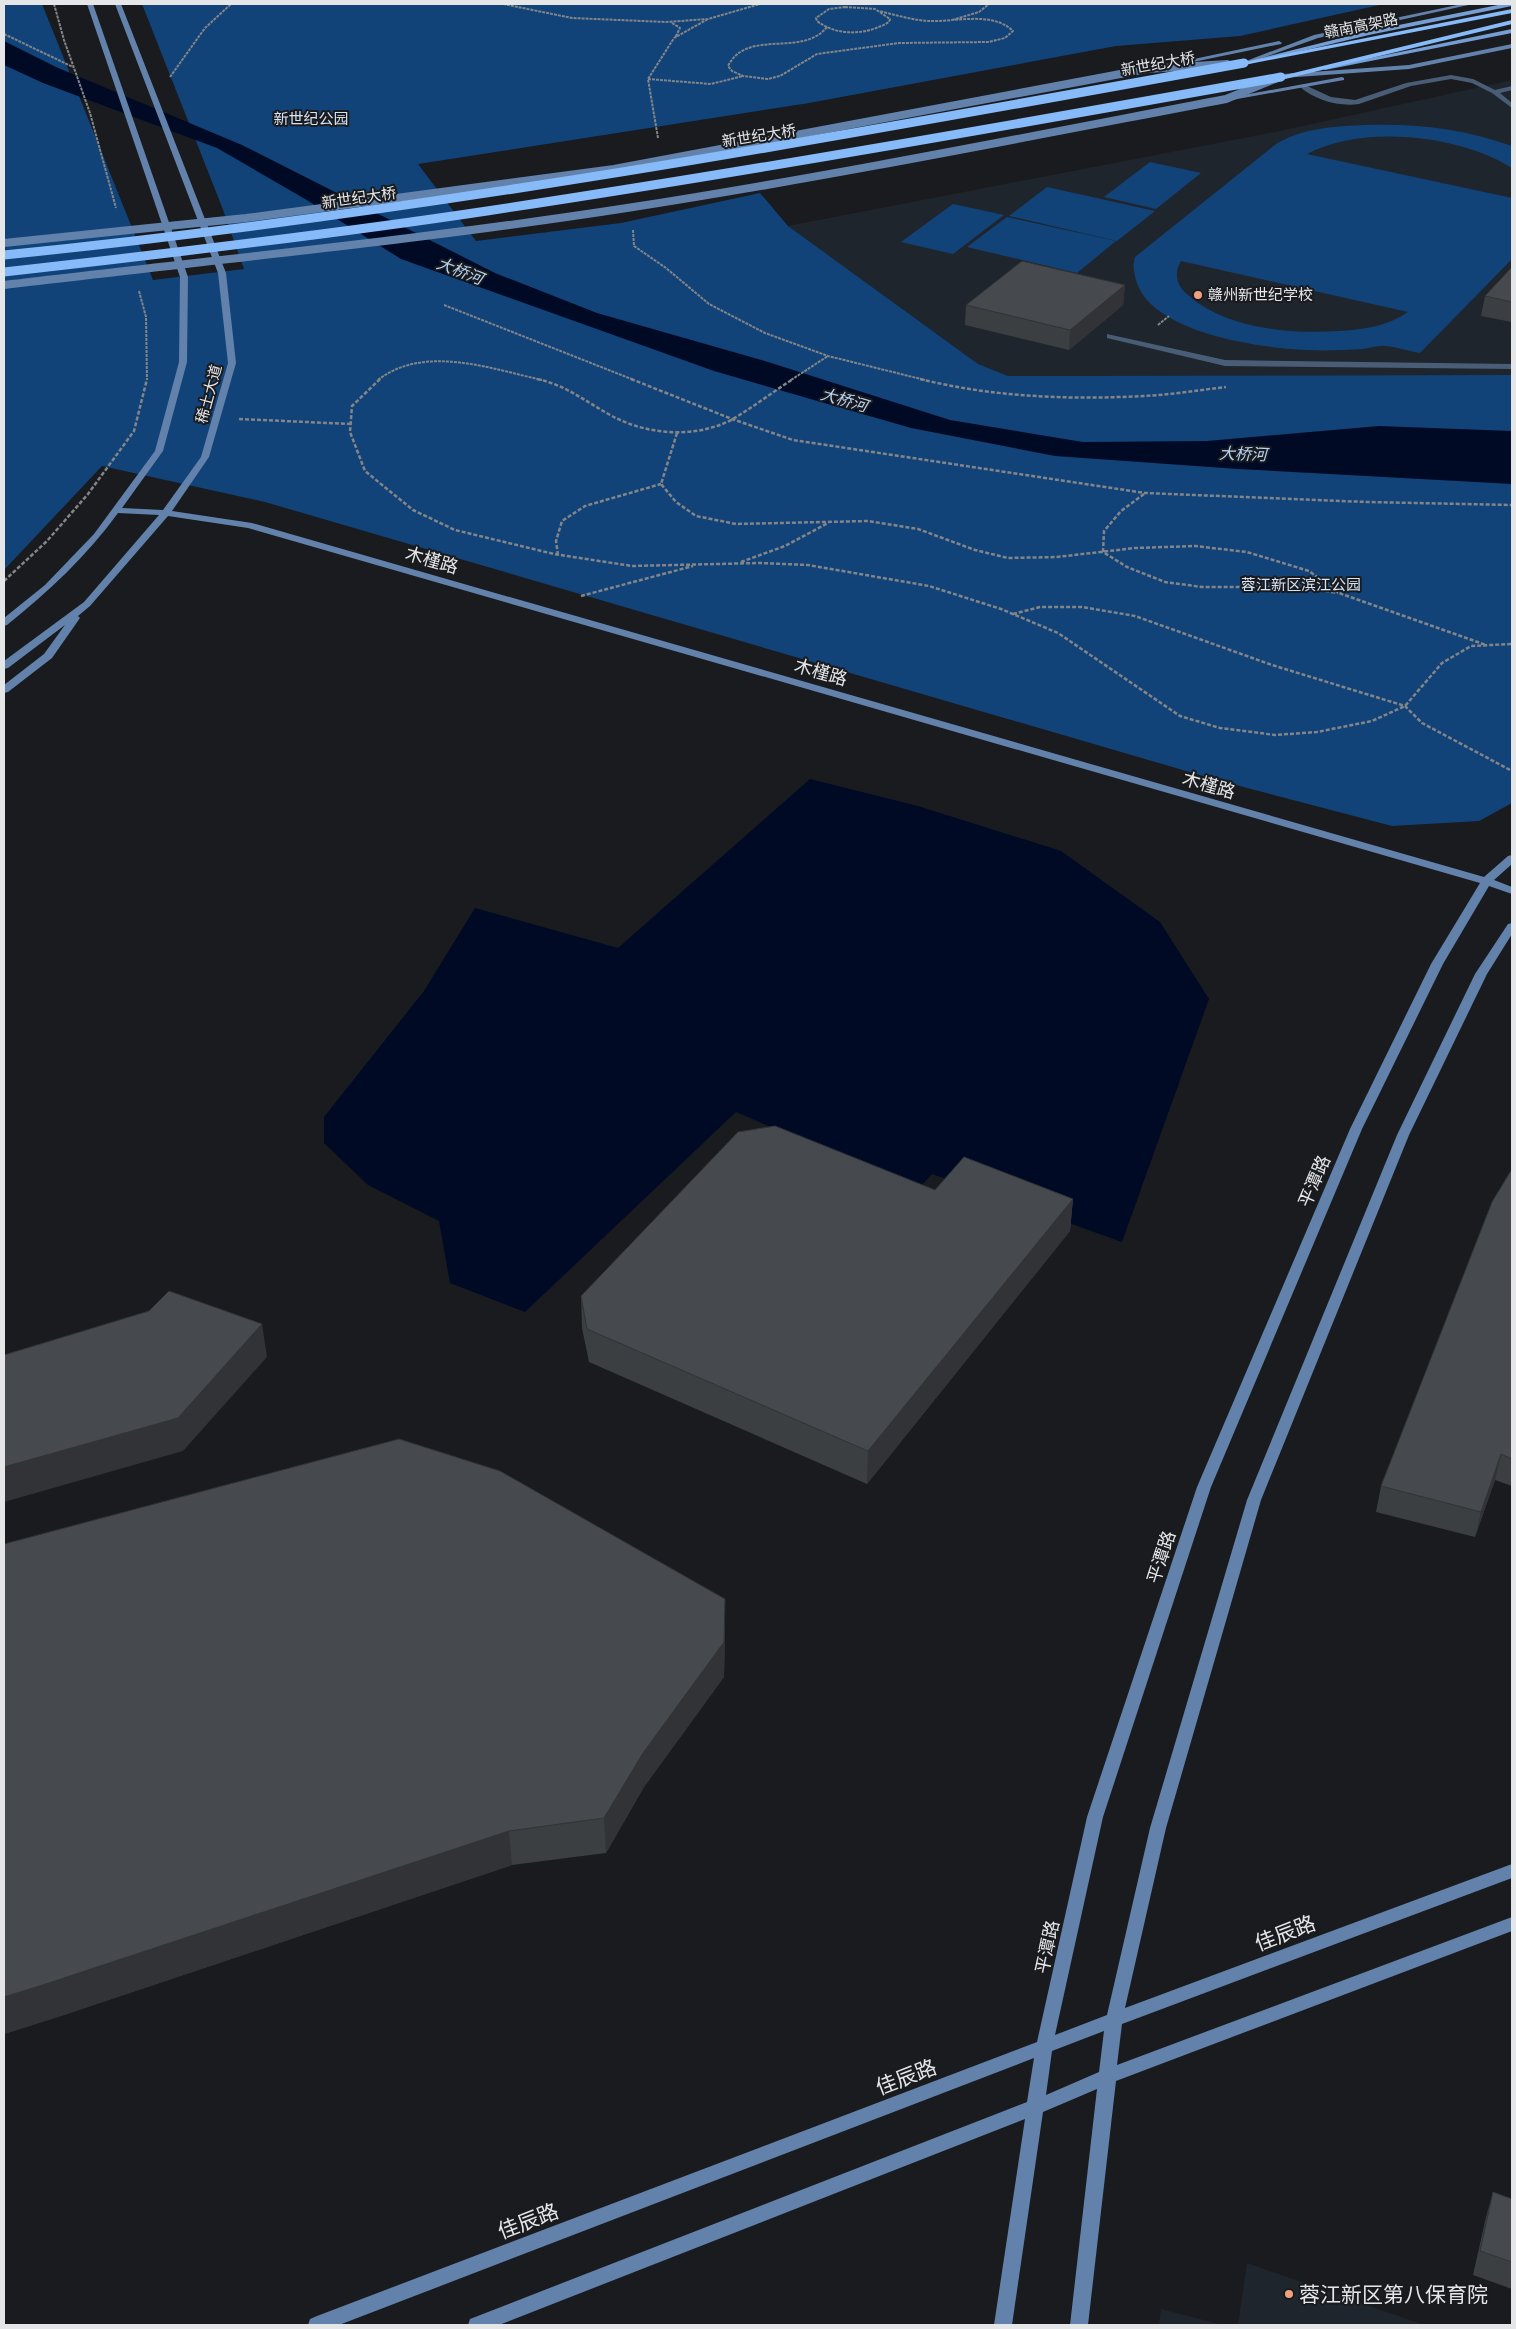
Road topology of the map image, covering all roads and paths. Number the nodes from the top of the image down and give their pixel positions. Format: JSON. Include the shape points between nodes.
{"nodes":[{"id":1,"x":54,"y":4,"type":"edge"},
{"id":2,"x":90,"y":4,"type":"edge"},
{"id":3,"x":118,"y":4,"type":"edge"},
{"id":4,"x":231,"y":4,"type":"edge"},
{"id":5,"x":503,"y":4,"type":"edge"},
{"id":6,"x":760,"y":4,"type":"edge"},
{"id":7,"x":988,"y":4,"type":"edge"},
{"id":8,"x":1470,"y":4,"type":"edge"},
{"id":9,"x":1512,"y":4,"type":"edge"},
{"id":10,"x":879,"y":11,"type":"junction"},
{"id":11,"x":1512,"y":11,"type":"edge"},
{"id":12,"x":708,"y":19,"type":"junction"},
{"id":13,"x":946,"y":21,"type":"junction"},
{"id":14,"x":666,"y":22,"type":"junction"},
{"id":15,"x":1512,"y":22,"type":"edge"},
{"id":16,"x":827,"y":28,"type":"junction"},
{"id":17,"x":1512,"y":31,"type":"edge"},
{"id":18,"x":4,"y":34,"type":"edge"},
{"id":19,"x":1316,"y":36,"type":"junction"},
{"id":20,"x":674,"y":38,"type":"junction"},
{"id":21,"x":1512,"y":46,"type":"edge"},
{"id":22,"x":1244,"y":62,"type":"junction"},
{"id":23,"x":73,"y":67,"type":"junction"},
{"id":24,"x":1409,"y":68,"type":"junction"},
{"id":25,"x":1147,"y":69,"type":"junction"},
{"id":26,"x":744,"y":76,"type":"junction"},
{"id":27,"x":1281,"y":77,"type":"junction"},
{"id":28,"x":648,"y":79,"type":"junction"},
{"id":29,"x":1303,"y":86,"type":"junction"},
{"id":30,"x":1512,"y":88,"type":"edge"},
{"id":31,"x":1494,"y":92,"type":"junction"},
{"id":32,"x":153,"y":96,"type":"junction"},
{"id":33,"x":1226,"y":99,"type":"junction"},
{"id":34,"x":1512,"y":106,"type":"edge"},
{"id":35,"x":658,"y":138,"type":"dead end"},
{"id":36,"x":118,"y":216,"type":"dead end"},
{"id":37,"x":634,"y":229,"type":"dead end"},
{"id":38,"x":4,"y":243,"type":"edge"},
{"id":39,"x":4,"y":254,"type":"edge"},
{"id":40,"x":4,"y":272,"type":"edge"},
{"id":41,"x":4,"y":284,"type":"edge"},
{"id":42,"x":139,"y":289,"type":"dead end"},
{"id":43,"x":444,"y":305,"type":"dead end"},
{"id":44,"x":1110,"y":336,"type":"dead end"},
{"id":45,"x":828,"y":356,"type":"junction"},
{"id":46,"x":1512,"y":367,"type":"edge"},
{"id":47,"x":1226,"y":387,"type":"dead end"},
{"id":48,"x":216,"y":418,"type":"junction"},
{"id":49,"x":732,"y":419,"type":"junction"},
{"id":50,"x":350,"y":424,"type":"junction"},
{"id":51,"x":677,"y":433,"type":"junction"},
{"id":52,"x":661,"y":484,"type":"junction"},
{"id":53,"x":1145,"y":493,"type":"junction"},
{"id":54,"x":1512,"y":505,"type":"edge"},
{"id":55,"x":115,"y":510,"type":"junction"},
{"id":56,"x":166,"y":512,"type":"junction"},
{"id":57,"x":830,"y":522,"type":"junction"},
{"id":58,"x":1103,"y":552,"type":"junction"},
{"id":59,"x":558,"y":555,"type":"junction"},
{"id":60,"x":738,"y":564,"type":"junction"},
{"id":61,"x":698,"y":565,"type":"junction"},
{"id":62,"x":4,"y":581,"type":"edge"},
{"id":63,"x":1339,"y":593,"type":"junction"},
{"id":64,"x":578,"y":596,"type":"dead end"},
{"id":65,"x":22,"y":608,"type":"junction"},
{"id":66,"x":83,"y":608,"type":"junction"},
{"id":67,"x":1012,"y":614,"type":"junction"},
{"id":68,"x":4,"y":616,"type":"edge"},
{"id":69,"x":4,"y":623,"type":"edge"},
{"id":70,"x":1512,"y":644,"type":"edge"},
{"id":71,"x":1489,"y":645,"type":"junction"},
{"id":72,"x":4,"y":666,"type":"edge"},
{"id":73,"x":4,"y":690,"type":"edge"},
{"id":74,"x":1405,"y":706,"type":"junction"},
{"id":75,"x":1512,"y":771,"type":"edge"},
{"id":76,"x":1512,"y":858,"type":"edge"},
{"id":77,"x":1486,"y":881,"type":"junction"},
{"id":78,"x":1512,"y":891,"type":"edge"},
{"id":79,"x":1512,"y":926,"type":"edge"},
{"id":80,"x":1512,"y":1872,"type":"edge"},
{"id":81,"x":1512,"y":1924,"type":"edge"},
{"id":82,"x":1114,"y":2020,"type":"junction"},
{"id":83,"x":1044,"y":2048,"type":"junction"},
{"id":84,"x":1107,"y":2077,"type":"junction"},
{"id":85,"x":1035,"y":2107,"type":"junction"},
{"id":86,"x":317,"y":2325,"type":"edge"},
{"id":87,"x":477,"y":2325,"type":"edge"},
{"id":88,"x":1003,"y":2325,"type":"edge"},
{"id":89,"x":1079,"y":2325,"type":"edge"}],
"edges":[{"from":1,"to":23,"type":"path"},
{"from":2,"to":55,"type":"street","name":"稀土大道","via":[[184,277],[183,362],[159,451]]},
{"from":3,"to":32,"type":"street","name":"稀土大道"},
{"from":4,"to":32,"type":"path","via":[[202,33],[180,66]]},
{"from":5,"to":14,"type":"path","via":[[572,18]]},
{"from":6,"to":12,"type":"path"},
{"from":7,"to":13,"type":"path","via":[[979,12]]},
{"from":8,"to":19,"type":"street"},
{"from":9,"to":22,"type":"main road","name":"新世纪大桥","via":[[1369,32]]},
{"from":10,"to":13,"type":"path"},
{"from":10,"to":16,"type":"path","via":[[890,19],[877,29]]},
{"from":10,"to":16,"type":"path","via":[[856,6],[828,9],[816,18]]},
{"from":11,"to":22,"type":"highway","name":"赣南高架路"},
{"from":12,"to":14,"type":"path"},
{"from":12,"to":20,"type":"path"},
{"from":13,"to":26,"type":"path","via":[[992,21],[1005,24],[1013,31],[1005,38],[989,42],[899,43],[840,50],[817,54],[780,76],[768,79]]},
{"from":14,"to":20,"type":"path","via":[[678,24],[680,28]]},
{"from":15,"to":27,"type":"highway","name":"赣南高架路"},
{"from":16,"to":26,"type":"path","via":[[813,39],[741,51],[729,60],[728,66]]},
{"from":17,"to":27,"type":"main road","name":"新世纪大桥"},
{"from":18,"to":23,"type":"path"},
{"from":19,"to":22,"type":"street"},
{"from":19,"to":25,"type":"street"},
{"from":20,"to":28,"type":"path"},
{"from":21,"to":24,"type":"street"},
{"from":22,"to":25,"type":"street","bridge":true},
{"from":22,"to":39,"type":"highway","name":"新世纪大桥","bridge":true,"via":[[866,132],[587,179],[255,227]]},
{"from":23,"to":36,"type":"path","via":[[90,113]]},
{"from":24,"to":27,"type":"street"},
{"from":24,"to":29,"type":"street"},
{"from":25,"to":38,"type":"street","bridge":true,"via":[[614,169],[246,218]]},
{"from":26,"to":28,"type":"path","via":[[711,84]]},
{"from":27,"to":33,"type":"street","bridge":true},
{"from":27,"to":40,"type":"highway","name":"新世纪大桥","bridge":true,"via":[[888,147],[593,194],[267,243]]},
{"from":28,"to":35,"type":"path"},
{"from":29,"to":31,"type":"lane","via":[[1345,104],[1438,77],[1460,77]]},
{"from":29,"to":33,"type":"street"},
{"from":30,"to":31,"type":"lane"},
{"from":31,"to":34,"type":"lane"},
{"from":32,"to":48,"type":"street","name":"稀土大道","via":[[222,273],[232,363]]},
{"from":33,"to":41,"type":"street","bridge":true,"via":[[907,160],[627,208],[460,231]]},
{"from":37,"to":45,"type":"path","via":[[634,246],[709,304],[765,333]]},
{"from":42,"to":62,"type":"path","via":[[146,317],[147,384],[134,431],[88,494],[47,541]]},
{"from":43,"to":49,"type":"path"},
{"from":44,"to":46,"type":"lane","via":[[1225,362]]},
{"from":45,"to":47,"type":"path","via":[[944,385],[1029,396],[1143,396]]},
{"from":45,"to":49,"type":"path"},
{"from":48,"to":50,"type":"path"},
{"from":48,"to":56,"type":"street","name":"稀土大道","via":[[206,457]]},
{"from":49,"to":51,"type":"path","via":[[715,427]]},
{"from":49,"to":53,"type":"path","via":[[793,440]]},
{"from":50,"to":51,"type":"path","via":[[352,406],[382,376],[406,366],[461,362],[559,385],[615,417],[649,431]]},
{"from":50,"to":59,"type":"path","via":[[350,432],[366,472],[413,510],[455,530]]},
{"from":51,"to":52,"type":"path"},
{"from":52,"to":57,"type":"path","via":[[676,502],[696,516],[736,524]]},
{"from":52,"to":59,"type":"path","via":[[586,506],[562,521],[556,541]]},
{"from":53,"to":54,"type":"path"},
{"from":53,"to":58,"type":"path","via":[[1121,511],[1104,531]]},
{"from":55,"to":56,"type":"street","name":"木槿路"},
{"from":55,"to":65,"type":"street","name":"稀土大道","via":[[97,536],[48,587]]},
{"from":56,"to":66,"type":"street","name":"稀土大道"},
{"from":56,"to":77,"type":"street","name":"木槿路","via":[[249,525]]},
{"from":57,"to":58,"type":"path","via":[[868,521],[918,529],[975,550],[1008,558]]},
{"from":57,"to":60,"type":"path","via":[[785,546]]},
{"from":58,"to":63,"type":"path","via":[[1127,567],[1165,582],[1202,587],[1301,587]]},
{"from":58,"to":63,"type":"path","via":[[1194,546],[1247,552],[1309,571]]},
{"from":59,"to":61,"type":"path","via":[[632,566]]},
{"from":60,"to":61,"type":"path"},
{"from":60,"to":67,"type":"path","via":[[808,565],[929,586]]},
{"from":61,"to":64,"type":"path"},
{"from":63,"to":71,"type":"path"},
{"from":65,"to":68,"type":"street"},
{"from":65,"to":69,"type":"street","name":"稀土大道"},
{"from":66,"to":72,"type":"street","name":"稀土大道"},
{"from":66,"to":73,"type":"street","via":[[48,656]]},
{"from":67,"to":74,"type":"path","via":[[1040,607],[1082,607],[1135,616],[1272,665]]},
{"from":67,"to":74,"type":"path","via":[[1058,633],[1180,716],[1220,728],[1275,735],[1317,732],[1372,721]]},
{"from":70,"to":71,"type":"path"},
{"from":71,"to":74,"type":"path","via":[[1471,646],[1442,663]]},
{"from":74,"to":75,"type":"path","via":[[1422,723]]},
{"from":76,"to":77,"type":"street","name":"平潭路"},
{"from":77,"to":78,"type":"street","name":"木槿路"},
{"from":77,"to":83,"type":"street","name":"平潭路","via":[[1437,964],[1356,1129],[1204,1487],[1095,1817]]},
{"from":79,"to":82,"type":"street","via":[[1482,974],[1402,1136],[1254,1500],[1158,1828]]},
{"from":80,"to":82,"type":"street","name":"佳辰路"},
{"from":81,"to":84,"type":"street"},
{"from":82,"to":83,"type":"street","name":"佳辰路"},
{"from":82,"to":84,"type":"street"},
{"from":83,"to":85,"type":"street","name":"平潭路"},
{"from":83,"to":86,"type":"street","name":"佳辰路"},
{"from":84,"to":85,"type":"street"},
{"from":84,"to":89,"type":"street"},
{"from":85,"to":87,"type":"street"},
{"from":85,"to":88,"type":"street","name":"平潭路"}]}
